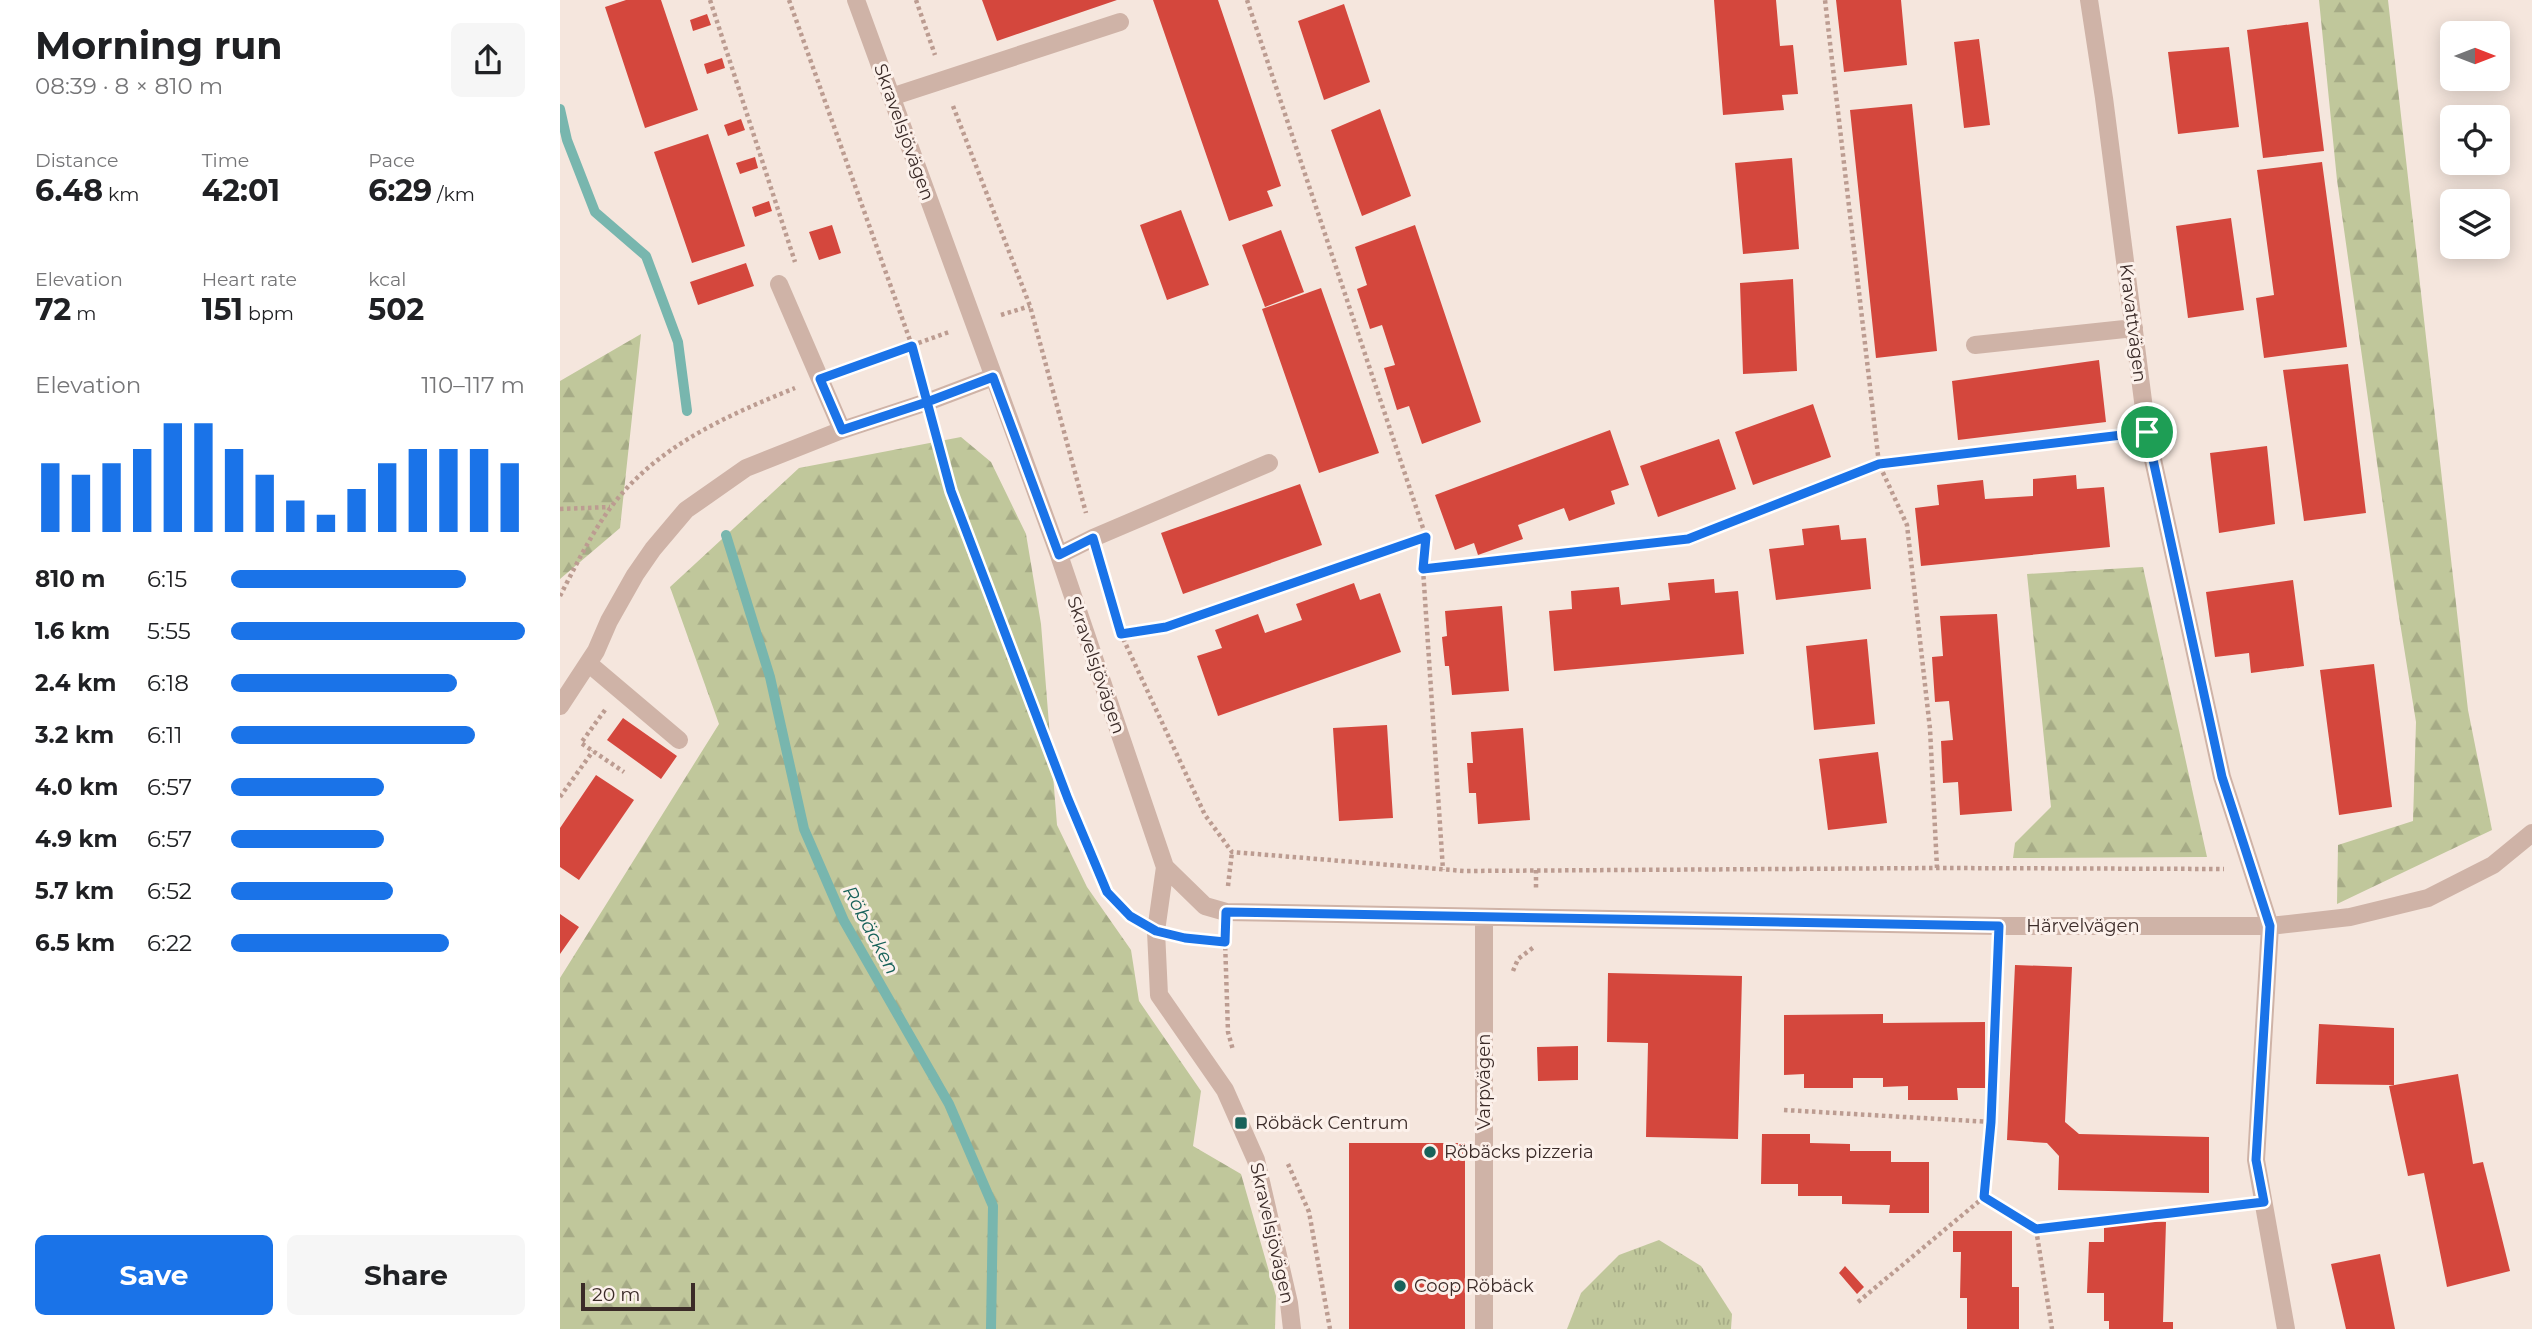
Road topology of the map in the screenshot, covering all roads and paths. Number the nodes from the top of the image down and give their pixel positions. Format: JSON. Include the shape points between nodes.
{"nodes":[{"id":1,"x":710,"y":0,"type":"edge"},
{"id":2,"x":789,"y":0,"type":"edge"},
{"id":3,"x":856,"y":0,"type":"edge"},
{"id":4,"x":916,"y":0,"type":"edge"},
{"id":5,"x":1247,"y":0,"type":"edge"},
{"id":6,"x":1825,"y":0,"type":"edge"},
{"id":7,"x":2089,"y":0,"type":"edge"},
{"id":8,"x":1119,"y":22,"type":"dead end"},
{"id":9,"x":943,"y":80,"type":"junction"},
{"id":10,"x":891,"y":97,"type":"junction"},
{"id":11,"x":779,"y":284,"type":"joint"},
{"id":12,"x":1030,"y":306,"type":"junction"},
{"id":13,"x":975,"y":324,"type":"junction"},
{"id":14,"x":2134,"y":328,"type":"junction"},
{"id":15,"x":1975,"y":345,"type":"dead end"},
{"id":16,"x":912,"y":346,"type":"junction"},
{"id":17,"x":993,"y":377,"type":"junction"},
{"id":18,"x":820,"y":379,"type":"junction"},
{"id":19,"x":927,"y":402,"type":"junction"},
{"id":20,"x":842,"y":430,"type":"junction"},
{"id":21,"x":2147,"y":432,"type":"junction"},
{"id":22,"x":1269,"y":463,"type":"dead end"},
{"id":23,"x":1879,"y":464,"type":"junction"},
{"id":24,"x":611,"y":507,"type":"junction"},
{"id":25,"x":560,"y":509,"type":"edge"},
{"id":26,"x":1426,"y":537,"type":"junction"},
{"id":27,"x":1093,"y":538,"type":"junction"},
{"id":28,"x":1059,"y":555,"type":"junction"},
{"id":29,"x":1423,"y":569,"type":"junction"},
{"id":30,"x":560,"y":596,"type":"edge"},
{"id":31,"x":1121,"y":634,"type":"junction"},
{"id":32,"x":588,"y":663,"type":"junction"},
{"id":33,"x":619,"y":690,"type":"junction"},
{"id":34,"x":560,"y":706,"type":"edge"},
{"id":35,"x":679,"y":740,"type":"dead end"},
{"id":36,"x":593,"y":751,"type":"junction"},
{"id":37,"x":624,"y":772,"type":"dead end"},
{"id":38,"x":560,"y":797,"type":"edge"},
{"id":39,"x":2532,"y":833,"type":"edge"},
{"id":40,"x":1232,"y":852,"type":"junction"},
{"id":41,"x":1165,"y":867,"type":"junction"},
{"id":42,"x":1937,"y":868,"type":"junction"},
{"id":43,"x":2253,"y":869,"type":"junction"},
{"id":44,"x":1443,"y":870,"type":"junction"},
{"id":45,"x":1536,"y":870,"type":"junction"},
{"id":46,"x":1226,"y":912,"type":"junction"},
{"id":47,"x":1484,"y":919,"type":"junction"},
{"id":48,"x":1537,"y":919,"type":"junction"},
{"id":49,"x":1999,"y":926,"type":"junction"},
{"id":50,"x":2270,"y":926,"type":"junction"},
{"id":51,"x":1156,"y":931,"type":"junction"},
{"id":52,"x":1225,"y":942,"type":"junction"},
{"id":53,"x":1511,"y":976,"type":"dead end"},
{"id":54,"x":1234,"y":1056,"type":"dead end"},
{"id":55,"x":1784,"y":1110,"type":"dead end"},
{"id":56,"x":1991,"y":1122,"type":"junction"},
{"id":57,"x":1287,"y":1161,"type":"dead end"},
{"id":58,"x":1984,"y":1197,"type":"junction"},
{"id":59,"x":2264,"y":1202,"type":"junction"},
{"id":60,"x":2036,"y":1229,"type":"junction"},
{"id":61,"x":1858,"y":1302,"type":"dead end"},
{"id":62,"x":1292,"y":1329,"type":"edge"},
{"id":63,"x":1330,"y":1329,"type":"edge"},
{"id":64,"x":1483,"y":1329,"type":"edge"},
{"id":65,"x":2052,"y":1329,"type":"edge"},
{"id":66,"x":2286,"y":1329,"type":"edge"}],
"edges":[{"from":1,"to":11,"type":"path","via":[[798,272]]},
{"from":2,"to":16,"type":"path"},
{"from":3,"to":10,"type":"street","name":"Skravelsjövägen"},
{"from":4,"to":9,"type":"path"},
{"from":5,"to":26,"type":"path"},
{"from":6,"to":23,"type":"path"},
{"from":7,"to":14,"type":"street","name":"Kravattvägen"},
{"from":8,"to":9,"type":"street"},
{"from":9,"to":10,"type":"street"},
{"from":9,"to":12,"type":"path"},
{"from":10,"to":13,"type":"street","name":"Skravelsjövägen"},
{"from":11,"to":18,"type":"street"},
{"from":12,"to":13,"type":"path"},
{"from":12,"to":27,"type":"path"},
{"from":13,"to":16,"type":"path"},
{"from":13,"to":17,"type":"street","name":"Skravelsjövägen"},
{"from":14,"to":15,"type":"street"},
{"from":14,"to":21,"type":"street","name":"Kravattvägen"},
{"from":16,"to":18,"type":"path"},
{"from":16,"to":19,"type":"path"},
{"from":17,"to":19,"type":"street"},
{"from":17,"to":28,"type":"street","name":"Skravelsjövägen"},
{"from":18,"to":20,"type":"street"},
{"from":18,"to":24,"type":"path","via":[[727,416],[684,440]]},
{"from":19,"to":20,"type":"street"},
{"from":19,"to":51,"type":"path","via":[[951,491],[1107,892],[1130,916]]},
{"from":20,"to":32,"type":"street","via":[[746,468],[686,510],[635,575]]},
{"from":21,"to":23,"type":"path"},
{"from":21,"to":43,"type":"street","name":"Kravattvägen","via":[[2222,777]]},
{"from":22,"to":27,"type":"street"},
{"from":23,"to":29,"type":"path","via":[[1688,539]]},
{"from":23,"to":42,"type":"path","via":[[1907,525],[1930,729]]},
{"from":24,"to":25,"type":"path"},
{"from":24,"to":30,"type":"path"},
{"from":26,"to":29,"type":"path"},
{"from":26,"to":31,"type":"path","via":[[1166,627]]},
{"from":27,"to":28,"type":"street"},
{"from":27,"to":31,"type":"path"},
{"from":28,"to":41,"type":"street","name":"Skravelsjövägen"},
{"from":29,"to":44,"type":"path"},
{"from":31,"to":40,"type":"path","via":[[1205,816]]},
{"from":32,"to":33,"type":"street"},
{"from":32,"to":34,"type":"street"},
{"from":33,"to":35,"type":"street"},
{"from":33,"to":36,"type":"path","via":[[581,743]]},
{"from":36,"to":37,"type":"path"},
{"from":36,"to":38,"type":"path"},
{"from":39,"to":50,"type":"street","name":"Härvelvägen","via":[[2493,865],[2428,898],[2350,917]]},
{"from":40,"to":44,"type":"path"},
{"from":40,"to":46,"type":"path"},
{"from":41,"to":46,"type":"street","name":"Härvelvägen","via":[[1205,906]]},
{"from":41,"to":51,"type":"street","name":"Skravelsjövägen"},
{"from":42,"to":43,"type":"path"},
{"from":42,"to":45,"type":"path"},
{"from":43,"to":50,"type":"street","name":"Kravattvägen"},
{"from":44,"to":45,"type":"path"},
{"from":45,"to":48,"type":"path"},
{"from":46,"to":47,"type":"street","name":"Härvelvägen"},
{"from":46,"to":52,"type":"path"},
{"from":47,"to":48,"type":"street","name":"Härvelvägen"},
{"from":47,"to":64,"type":"street","name":"Varpvägen"},
{"from":48,"to":49,"type":"street","name":"Härvelvägen"},
{"from":48,"to":53,"type":"path","via":[[1535,946],[1518,959]]},
{"from":49,"to":50,"type":"street","name":"Härvelvägen"},
{"from":49,"to":56,"type":"path"},
{"from":50,"to":59,"type":"street","via":[[2256,1160]]},
{"from":51,"to":52,"type":"path"},
{"from":51,"to":62,"type":"street","name":"Skravelsjövägen","via":[[1159,995],[1225,1090],[1256,1160]]},
{"from":52,"to":54,"type":"path","via":[[1228,1032]]},
{"from":55,"to":56,"type":"path"},
{"from":56,"to":58,"type":"path"},
{"from":57,"to":63,"type":"path","via":[[1309,1212]]},
{"from":58,"to":60,"type":"path"},
{"from":58,"to":61,"type":"path"},
{"from":59,"to":60,"type":"path"},
{"from":59,"to":66,"type":"street"},
{"from":60,"to":65,"type":"path"}]}
